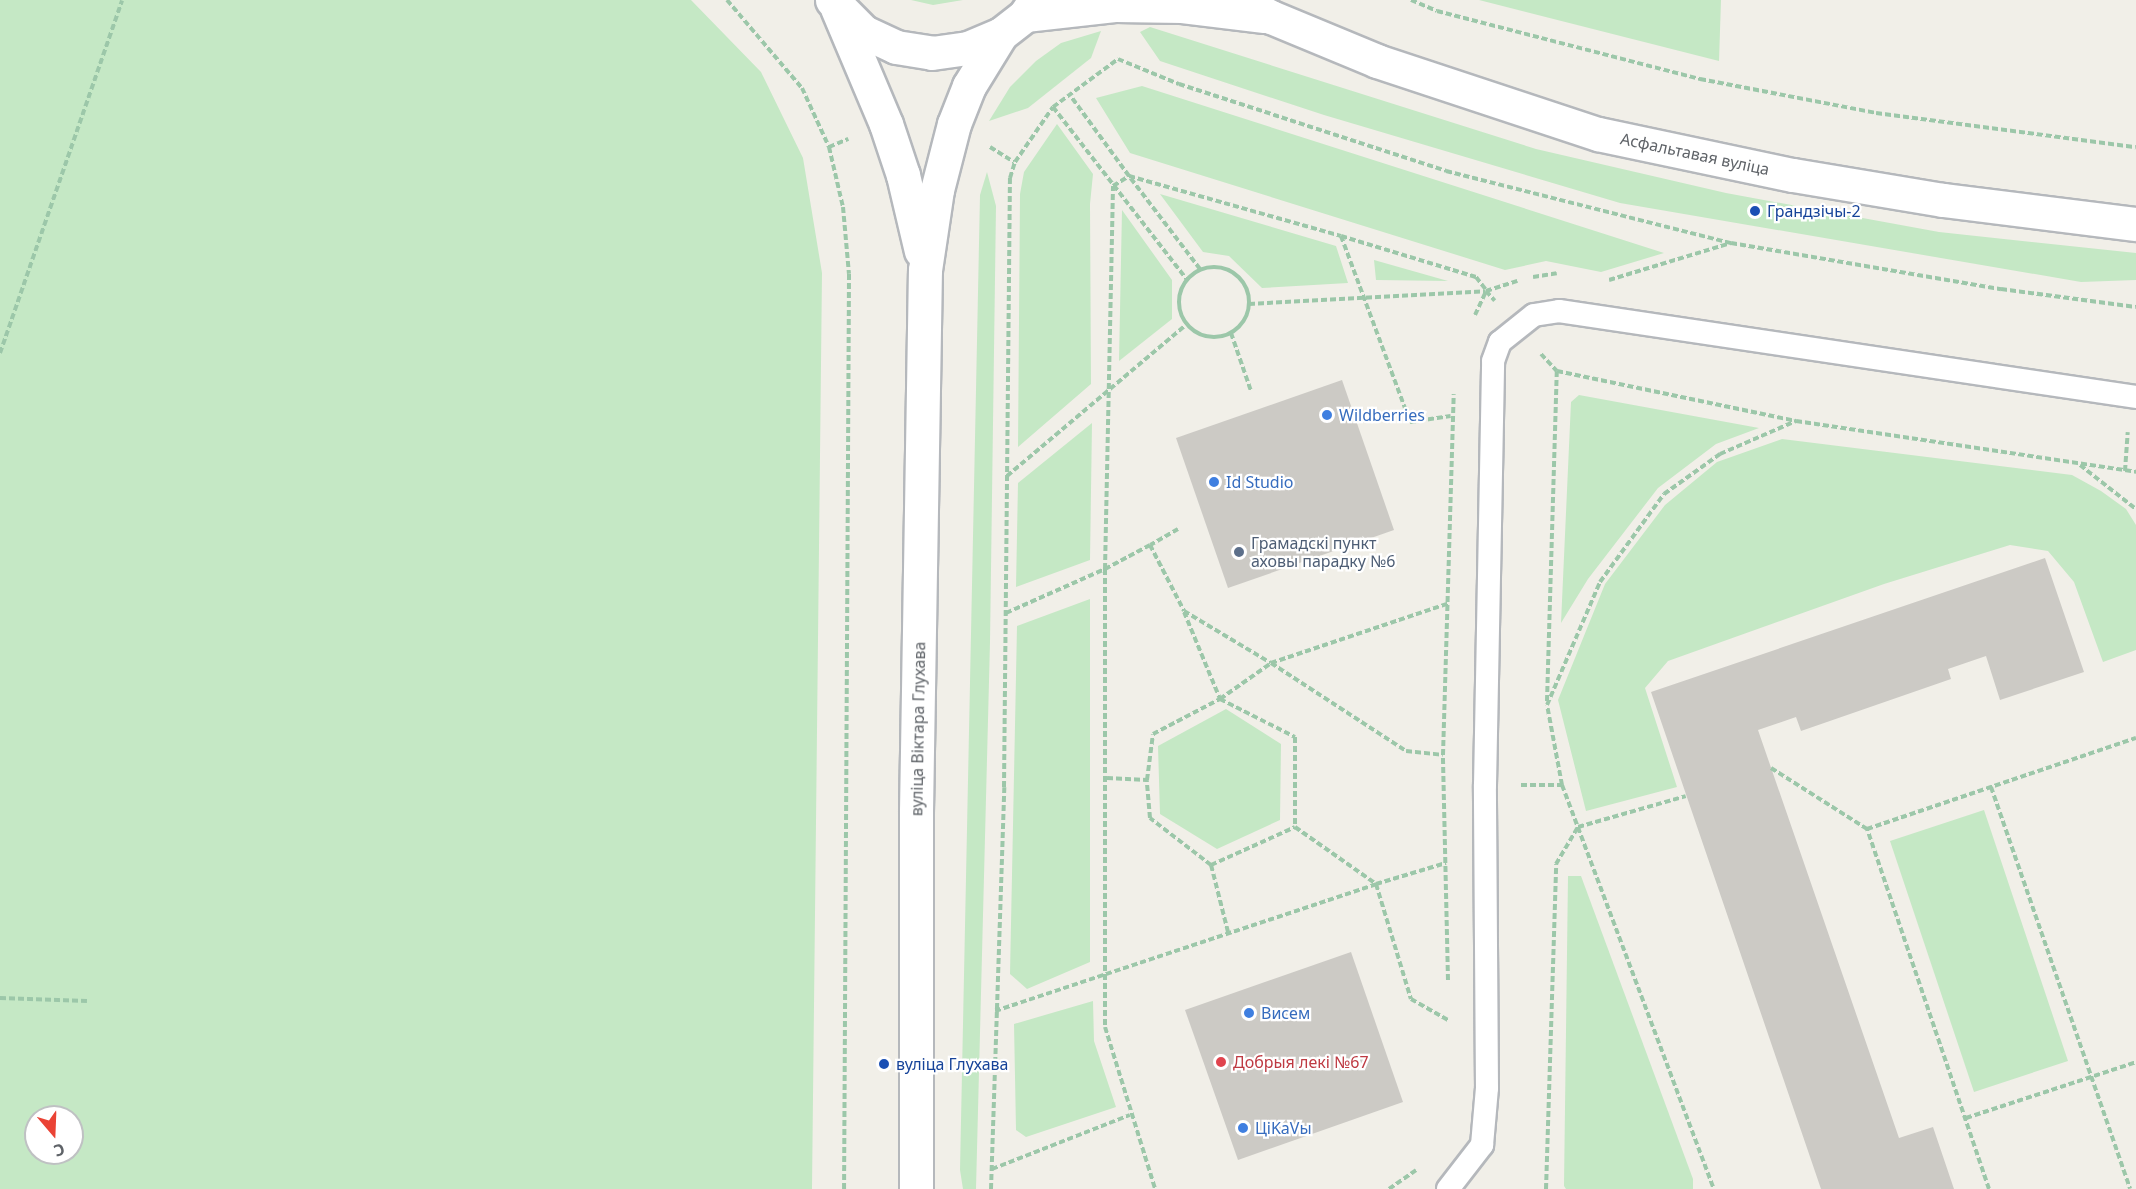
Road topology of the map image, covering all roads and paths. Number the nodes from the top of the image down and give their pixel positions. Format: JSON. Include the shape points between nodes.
{"nodes":[{"id":1,"x":122,"y":0,"type":"edge"},
{"id":2,"x":727,"y":0,"type":"edge"},
{"id":3,"x":1240,"y":0,"type":"edge"},
{"id":4,"x":1411,"y":0,"type":"edge"},
{"id":5,"x":834,"y":4,"type":"edge"},
{"id":6,"x":1020,"y":16,"type":"edge"},
{"id":7,"x":1271,"y":17,"type":"junction"},
{"id":8,"x":1070,"y":95,"type":"junction"},
{"id":9,"x":1053,"y":107,"type":"junction"},
{"id":10,"x":2136,"y":147,"type":"edge"},
{"id":11,"x":1129,"y":176,"type":"junction"},
{"id":12,"x":1113,"y":186,"type":"junction"},
{"id":13,"x":2136,"y":224,"type":"edge"},
{"id":14,"x":1341,"y":236,"type":"junction"},
{"id":15,"x":1731,"y":243,"type":"junction"},
{"id":16,"x":925,"y":270,"type":"junction"},
{"id":17,"x":1200,"y":270,"type":"junction"},
{"id":18,"x":1570,"y":275,"type":"dead end"},
{"id":19,"x":1602,"y":279,"type":"dead end"},
{"id":20,"x":1187,"y":280,"type":"junction"},
{"id":21,"x":1486,"y":291,"type":"junction"},
{"id":22,"x":1364,"y":298,"type":"junction"},
{"id":23,"x":1249,"y":304,"type":"junction"},
{"id":24,"x":2136,"y":307,"type":"edge"},
{"id":25,"x":1187,"y":324,"type":"junction"},
{"id":26,"x":1517,"y":328,"type":"junction"},
{"id":27,"x":1231,"y":333,"type":"junction"},
{"id":28,"x":0,"y":353,"type":"edge"},
{"id":29,"x":1109,"y":390,"type":"junction"},
{"id":30,"x":1251,"y":391,"type":"dead end"},
{"id":31,"x":2136,"y":397,"type":"edge"},
{"id":32,"x":1451,"y":416,"type":"dead end"},
{"id":33,"x":1796,"y":421,"type":"junction"},
{"id":34,"x":2128,"y":428,"type":"dead end"},
{"id":35,"x":2080,"y":465,"type":"junction"},
{"id":36,"x":2126,"y":471,"type":"junction"},
{"id":37,"x":2136,"y":472,"type":"edge"},
{"id":38,"x":1007,"y":476,"type":"junction"},
{"id":39,"x":2136,"y":509,"type":"edge"},
{"id":40,"x":1178,"y":529,"type":"dead end"},
{"id":41,"x":1150,"y":545,"type":"junction"},
{"id":42,"x":1105,"y":568,"type":"junction"},
{"id":43,"x":1490,"y":595,"type":"junction"},
{"id":44,"x":1184,"y":611,"type":"junction"},
{"id":45,"x":1006,"y":613,"type":"junction"},
{"id":46,"x":1271,"y":663,"type":"junction"},
{"id":47,"x":1220,"y":699,"type":"junction"},
{"id":48,"x":1546,"y":705,"type":"junction"},
{"id":49,"x":2136,"y":738,"type":"edge"},
{"id":50,"x":1443,"y":754,"type":"dead end"},
{"id":51,"x":1771,"y":768,"type":"dead end"},
{"id":52,"x":1107,"y":778,"type":"junction"},
{"id":53,"x":1147,"y":780,"type":"junction"},
{"id":54,"x":1485,"y":785,"type":"junction"},
{"id":55,"x":1562,"y":785,"type":"junction"},
{"id":56,"x":1991,"y":787,"type":"junction"},
{"id":57,"x":1686,"y":796,"type":"dead end"},
{"id":58,"x":1295,"y":827,"type":"junction"},
{"id":59,"x":1578,"y":827,"type":"junction"},
{"id":60,"x":1867,"y":829,"type":"junction"},
{"id":61,"x":1446,"y":863,"type":"dead end"},
{"id":62,"x":1210,"y":865,"type":"junction"},
{"id":63,"x":1376,"y":884,"type":"junction"},
{"id":64,"x":1228,"y":932,"type":"junction"},
{"id":65,"x":1107,"y":972,"type":"junction"},
{"id":66,"x":0,"y":998,"type":"edge"},
{"id":67,"x":87,"y":1001,"type":"dead end"},
{"id":68,"x":994,"y":1011,"type":"junction"},
{"id":69,"x":1449,"y":1020,"type":"dead end"},
{"id":70,"x":2136,"y":1062,"type":"edge"},
{"id":71,"x":2091,"y":1077,"type":"junction"},
{"id":72,"x":1130,"y":1115,"type":"junction"},
{"id":73,"x":1965,"y":1118,"type":"junction"},
{"id":74,"x":1422,"y":1166,"type":"dead end"},
{"id":75,"x":992,"y":1169,"type":"junction"},
{"id":76,"x":844,"y":1189,"type":"edge"},
{"id":77,"x":916,"y":1189,"type":"edge"},
{"id":78,"x":991,"y":1189,"type":"edge"},
{"id":79,"x":1155,"y":1189,"type":"edge"},
{"id":80,"x":1389,"y":1189,"type":"edge"},
{"id":81,"x":1448,"y":1189,"type":"edge"},
{"id":82,"x":1546,"y":1189,"type":"edge"},
{"id":83,"x":1714,"y":1189,"type":"edge"},
{"id":84,"x":1989,"y":1189,"type":"edge"},
{"id":85,"x":2130,"y":1189,"type":"edge"}],
"edges":[{"from":1,"to":28,"type":"path"},
{"from":2,"to":76,"type":"path","via":[[802,88],[829,147],[843,207],[849,274]]},
{"from":3,"to":7,"type":"street","name":"Асфальтавая вуліца"},
{"from":4,"to":10,"type":"path","via":[[1437,11],[1700,79],[1876,113]]},
{"from":5,"to":6,"type":"street","name":"Асфальтавая вуліца","via":[[864,32],[897,47],[932,53],[968,48]]},
{"from":5,"to":16,"type":"street","name":"вуліца Віктара Глухава","via":[[903,175]]},
{"from":6,"to":7,"type":"street","name":"Асфальтавая вуліца","via":[[1116,6],[1171,6]]},
{"from":6,"to":16,"type":"street","name":"вуліца Віктара Глухава","via":[[969,86],[954,124],[937,190]]},
{"from":7,"to":13,"type":"street","name":"Асфальтавая вуліца","via":[[1393,67],[1598,134],[1793,175],[1943,200]]},
{"from":8,"to":9,"type":"path"},
{"from":8,"to":11,"type":"path"},
{"from":8,"to":15,"type":"path","via":[[1118,59],[1179,84],[1446,171]]},
{"from":9,"to":12,"type":"path"},
{"from":9,"to":38,"type":"path","via":[[1015,162],[1010,178]]},
{"from":11,"to":12,"type":"path"},
{"from":11,"to":14,"type":"path"},
{"from":11,"to":17,"type":"path"},
{"from":12,"to":20,"type":"path"},
{"from":12,"to":29,"type":"path"},
{"from":14,"to":21,"type":"path","via":[[1476,277]]},
{"from":14,"to":22,"type":"path"},
{"from":15,"to":19,"type":"path","via":[[1612,280]]},
{"from":15,"to":24,"type":"path","via":[[2001,289]]},
{"from":16,"to":77,"type":"street","name":"вуліца Віктара Глухава","via":[[916,810]]},
{"from":17,"to":20,"type":"path"},
{"from":17,"to":23,"type":"path","via":[[1223,268],[1234,273],[1243,281]]},
{"from":18,"to":21,"type":"path","via":[[1548,272]]},
{"from":20,"to":25,"type":"path","via":[[1179,302]]},
{"from":21,"to":22,"type":"path"},
{"from":21,"to":26,"type":"path"},
{"from":22,"to":23,"type":"path"},
{"from":22,"to":32,"type":"path","via":[[1410,422]]},
{"from":23,"to":27,"type":"path","via":[[1240,326]]},
{"from":25,"to":27,"type":"path","via":[[1207,336]]},
{"from":25,"to":29,"type":"path"},
{"from":26,"to":31,"type":"lane","via":[[1534,315],[1559,311]]},
{"from":26,"to":43,"type":"lane","via":[[1500,342],[1493,361]]},
{"from":27,"to":30,"type":"path"},
{"from":29,"to":38,"type":"path"},
{"from":29,"to":42,"type":"path"},
{"from":33,"to":35,"type":"path"},
{"from":33,"to":48,"type":"path","via":[[1720,454],[1664,494],[1600,582]]},
{"from":33,"to":48,"type":"path","via":[[1557,371]]},
{"from":34,"to":36,"type":"path"},
{"from":35,"to":36,"type":"path"},
{"from":35,"to":39,"type":"path"},
{"from":36,"to":37,"type":"path"},
{"from":38,"to":45,"type":"path"},
{"from":40,"to":41,"type":"path"},
{"from":41,"to":42,"type":"path"},
{"from":41,"to":44,"type":"path"},
{"from":42,"to":45,"type":"path"},
{"from":42,"to":52,"type":"path"},
{"from":43,"to":46,"type":"path","via":[[1448,603]]},
{"from":43,"to":54,"type":"lane"},
{"from":44,"to":46,"type":"path"},
{"from":44,"to":47,"type":"path"},
{"from":45,"to":68,"type":"path"},
{"from":46,"to":47,"type":"path"},
{"from":46,"to":50,"type":"path","via":[[1406,752]]},
{"from":47,"to":53,"type":"path","via":[[1153,734]]},
{"from":47,"to":58,"type":"path","via":[[1295,736]]},
{"from":48,"to":55,"type":"path"},
{"from":49,"to":56,"type":"path"},
{"from":51,"to":60,"type":"path"},
{"from":52,"to":53,"type":"path"},
{"from":52,"to":65,"type":"path"},
{"from":53,"to":62,"type":"path","via":[[1150,818]]},
{"from":54,"to":55,"type":"path"},
{"from":54,"to":81,"type":"lane","via":[[1487,1088],[1482,1145]]},
{"from":55,"to":59,"type":"path"},
{"from":56,"to":60,"type":"path"},
{"from":56,"to":71,"type":"path"},
{"from":57,"to":59,"type":"path"},
{"from":58,"to":62,"type":"path"},
{"from":58,"to":63,"type":"path"},
{"from":59,"to":82,"type":"path","via":[[1556,864]]},
{"from":59,"to":83,"type":"path"},
{"from":60,"to":73,"type":"path"},
{"from":61,"to":63,"type":"path"},
{"from":62,"to":64,"type":"path"},
{"from":63,"to":64,"type":"path"},
{"from":63,"to":69,"type":"path","via":[[1411,999]]},
{"from":64,"to":65,"type":"path"},
{"from":65,"to":68,"type":"path"},
{"from":65,"to":72,"type":"path","via":[[1105,1027]]},
{"from":66,"to":67,"type":"path"},
{"from":68,"to":75,"type":"path"},
{"from":70,"to":71,"type":"path"},
{"from":71,"to":73,"type":"path"},
{"from":71,"to":85,"type":"path"},
{"from":72,"to":75,"type":"path"},
{"from":72,"to":79,"type":"path"},
{"from":73,"to":84,"type":"path"},
{"from":74,"to":80,"type":"path"},
{"from":75,"to":78,"type":"path"}]}
